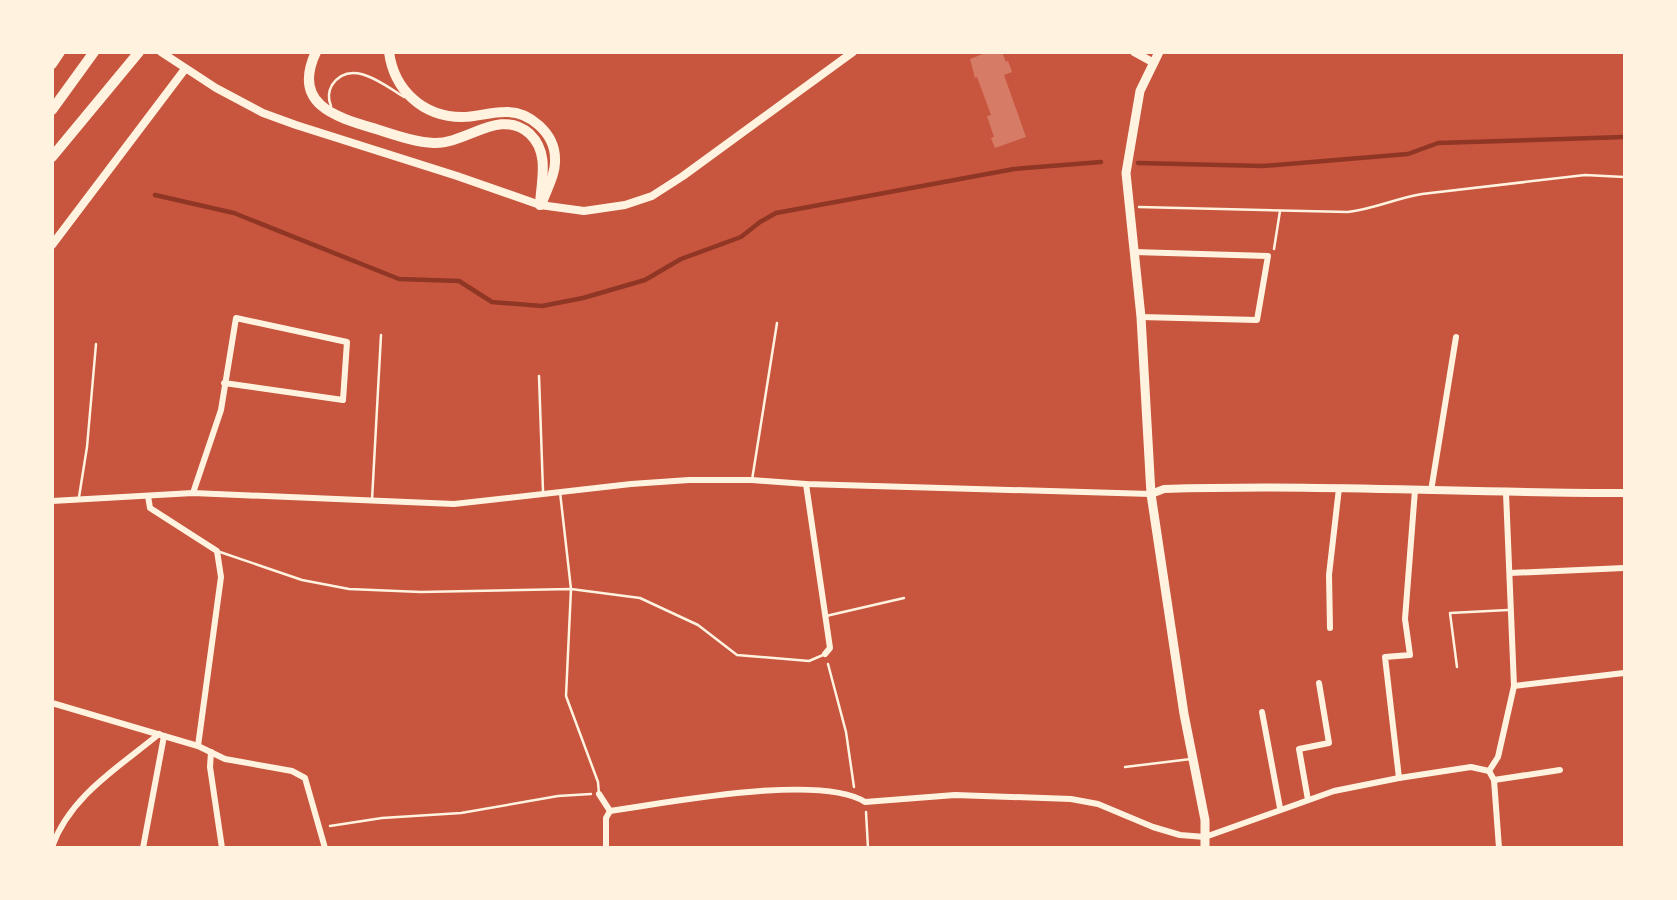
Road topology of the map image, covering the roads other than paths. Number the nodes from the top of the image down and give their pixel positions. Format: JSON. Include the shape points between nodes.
{"nodes":[{"id":1,"x":60,"y":52,"type":"edge"},
{"id":2,"x":94,"y":52,"type":"edge"},
{"id":3,"x":139,"y":52,"type":"edge"},
{"id":4,"x":316,"y":52,"type":"edge"},
{"id":5,"x":356,"y":52,"type":"edge"},
{"id":6,"x":364,"y":52,"type":"edge"},
{"id":7,"x":388,"y":52,"type":"edge"},
{"id":8,"x":853,"y":52,"type":"edge"},
{"id":9,"x":1134,"y":52,"type":"edge"},
{"id":10,"x":1159,"y":52,"type":"edge"},
{"id":11,"x":163,"y":53,"type":"edge"},
{"id":12,"x":1154,"y":62,"type":"junction"},
{"id":13,"x":52,"y":64,"type":"edge"},
{"id":14,"x":185,"y":69,"type":"junction"},
{"id":15,"x":415,"y":103,"type":"junction"},
{"id":16,"x":52,"y":110,"type":"edge"},
{"id":17,"x":342,"y":119,"type":"junction"},
{"id":18,"x":52,"y":157,"type":"edge"},
{"id":19,"x":540,"y":205,"type":"junction"},
{"id":20,"x":52,"y":245,"type":"edge"},
{"id":21,"x":1135,"y":253,"type":"junction"},
{"id":22,"x":1141,"y":317,"type":"junction"},
{"id":23,"x":777,"y":323,"type":"dead end"},
{"id":24,"x":381,"y":335,"type":"dead end"},
{"id":25,"x":1456,"y":337,"type":"dead end"},
{"id":26,"x":96,"y":344,"type":"dead end"},
{"id":27,"x":539,"y":376,"type":"dead end"},
{"id":28,"x":225,"y":383,"type":"junction"},
{"id":29,"x":752,"y":480,"type":"junction"},
{"id":30,"x":806,"y":484,"type":"junction"},
{"id":31,"x":1339,"y":488,"type":"junction"},
{"id":32,"x":1415,"y":490,"type":"junction"},
{"id":33,"x":1431,"y":491,"type":"junction"},
{"id":34,"x":560,"y":492,"type":"junction"},
{"id":35,"x":193,"y":493,"type":"junction"},
{"id":36,"x":1506,"y":493,"type":"junction"},
{"id":37,"x":1625,"y":493,"type":"edge"},
{"id":38,"x":543,"y":494,"type":"junction"},
{"id":39,"x":1151,"y":494,"type":"junction"},
{"id":40,"x":148,"y":496,"type":"junction"},
{"id":41,"x":79,"y":498,"type":"junction"},
{"id":42,"x":373,"y":500,"type":"junction"},
{"id":43,"x":52,"y":501,"type":"edge"},
{"id":44,"x":216,"y":551,"type":"junction"},
{"id":45,"x":1625,"y":568,"type":"edge"},
{"id":46,"x":1510,"y":573,"type":"junction"},
{"id":47,"x":570,"y":589,"type":"junction"},
{"id":48,"x":904,"y":598,"type":"dead end"},
{"id":49,"x":1511,"y":610,"type":"junction"},
{"id":50,"x":826,"y":616,"type":"junction"},
{"id":51,"x":1330,"y":628,"type":"dead end"},
{"id":52,"x":825,"y":654,"type":"joint"},
{"id":53,"x":1457,"y":667,"type":"dead end"},
{"id":54,"x":1625,"y":673,"type":"edge"},
{"id":55,"x":1319,"y":683,"type":"dead end"},
{"id":56,"x":1514,"y":686,"type":"junction"},
{"id":57,"x":52,"y":703,"type":"edge"},
{"id":58,"x":1262,"y":712,"type":"dead end"},
{"id":59,"x":161,"y":735,"type":"junction"},
{"id":60,"x":198,"y":746,"type":"junction"},
{"id":61,"x":211,"y":752,"type":"junction"},
{"id":62,"x":1193,"y":758,"type":"junction"},
{"id":63,"x":1125,"y":767,"type":"dead end"},
{"id":64,"x":1560,"y":770,"type":"dead end"},
{"id":65,"x":1489,"y":771,"type":"junction"},
{"id":66,"x":1399,"y":778,"type":"junction"},
{"id":67,"x":1494,"y":780,"type":"junction"},
{"id":68,"x":599,"y":794,"type":"joint"},
{"id":69,"x":1308,"y":800,"type":"junction"},
{"id":70,"x":1280,"y":808,"type":"junction"},
{"id":71,"x":610,"y":811,"type":"junction"},
{"id":72,"x":1205,"y":837,"type":"junction"},
{"id":73,"x":52,"y":847,"type":"edge"},
{"id":74,"x":143,"y":848,"type":"edge"},
{"id":75,"x":222,"y":848,"type":"edge"},
{"id":76,"x":325,"y":848,"type":"edge"},
{"id":77,"x":606,"y":848,"type":"edge"},
{"id":78,"x":1205,"y":848,"type":"edge"},
{"id":79,"x":1499,"y":848,"type":"edge"}],
"edges":[{"from":1,"to":13,"type":"highway"},
{"from":2,"to":16,"type":"highway"},
{"from":3,"to":18,"type":"highway"},
{"from":4,"to":17,"type":"highway","via":[[308,84],[327,112]]},
{"from":5,"to":6,"type":"lane"},
{"from":7,"to":15,"type":"highway","via":[[397,81]]},
{"from":8,"to":19,"type":"street","via":[[652,196],[584,211]]},
{"from":9,"to":12,"type":"street"},
{"from":10,"to":12,"type":"main road"},
{"from":11,"to":14,"type":"street"},
{"from":12,"to":21,"type":"main road","via":[[1140,91],[1126,173]]},
{"from":14,"to":19,"type":"street","via":[[263,113]]},
{"from":14,"to":20,"type":"street"},
{"from":15,"to":17,"type":"lane","via":[[360,72],[345,74],[336,80],[328,100]]},
{"from":15,"to":19,"type":"highway","via":[[447,116],[504,112],[536,123],[550,139],[555,158]]},
{"from":17,"to":19,"type":"highway","via":[[436,143],[502,123],[518,126],[542,150]]},
{"from":21,"to":22,"type":"main road"},
{"from":21,"to":22,"type":"street","via":[[1268,256],[1257,320]]},
{"from":22,"to":39,"type":"main road"},
{"from":23,"to":29,"type":"lane"},
{"from":24,"to":42,"type":"lane"},
{"from":25,"to":33,"type":"street"},
{"from":26,"to":41,"type":"lane"},
{"from":27,"to":38,"type":"lane"},
{"from":28,"to":28,"type":"street","via":[[343,400],[347,342],[236,318]]},
{"from":28,"to":35,"type":"street","via":[[221,410]]},
{"from":29,"to":30,"type":"street"},
{"from":29,"to":34,"type":"street","via":[[689,480]]},
{"from":30,"to":39,"type":"street"},
{"from":30,"to":50,"type":"street"},
{"from":31,"to":32,"type":"street"},
{"from":31,"to":39,"type":"street","via":[[1164,489]]},
{"from":31,"to":51,"type":"street","via":[[1329,575]]},
{"from":32,"to":33,"type":"street"},
{"from":32,"to":66,"type":"street","via":[[1405,619],[1410,655],[1385,657]]},
{"from":33,"to":36,"type":"street"},
{"from":34,"to":38,"type":"street"},
{"from":34,"to":47,"type":"lane"},
{"from":35,"to":40,"type":"street"},
{"from":35,"to":42,"type":"street"},
{"from":36,"to":37,"type":"street"},
{"from":36,"to":46,"type":"street"},
{"from":38,"to":42,"type":"street","via":[[454,505]]},
{"from":39,"to":62,"type":"main road"},
{"from":40,"to":41,"type":"street"},
{"from":40,"to":44,"type":"street","via":[[150,508]]},
{"from":41,"to":43,"type":"street"},
{"from":44,"to":47,"type":"lane","via":[[302,580],[349,589]]},
{"from":44,"to":60,"type":"street","via":[[221,577]]},
{"from":45,"to":46,"type":"street"},
{"from":46,"to":49,"type":"street"},
{"from":47,"to":52,"type":"lane","via":[[640,598],[698,625],[737,655],[808,661]]},
{"from":47,"to":68,"type":"lane","via":[[566,695]]},
{"from":48,"to":50,"type":"lane"},
{"from":49,"to":53,"type":"lane","via":[[1451,613]]},
{"from":49,"to":56,"type":"street"},
{"from":50,"to":52,"type":"street","via":[[830,649]]},
{"from":54,"to":56,"type":"street"},
{"from":55,"to":69,"type":"street","via":[[1329,743],[1299,749]]},
{"from":56,"to":65,"type":"street","via":[[1498,757]]},
{"from":57,"to":59,"type":"street"},
{"from":58,"to":70,"type":"street"},
{"from":59,"to":60,"type":"street"},
{"from":59,"to":73,"type":"street","via":[[81,798]]},
{"from":59,"to":74,"type":"street"},
{"from":60,"to":61,"type":"street"},
{"from":61,"to":75,"type":"street"},
{"from":61,"to":76,"type":"street","via":[[305,778]]},
{"from":62,"to":63,"type":"lane"},
{"from":62,"to":72,"type":"main road"},
{"from":64,"to":67,"type":"street"},
{"from":65,"to":66,"type":"street","via":[[1471,767]]},
{"from":65,"to":67,"type":"street"},
{"from":66,"to":69,"type":"street"},
{"from":67,"to":79,"type":"street"},
{"from":68,"to":71,"type":"street"},
{"from":69,"to":70,"type":"street"},
{"from":70,"to":72,"type":"street"},
{"from":71,"to":72,"type":"street","via":[[785,788],[855,795],[866,802],[955,795],[1071,799],[1098,804],[1180,835]]},
{"from":71,"to":77,"type":"street"},
{"from":72,"to":78,"type":"main road"}]}
